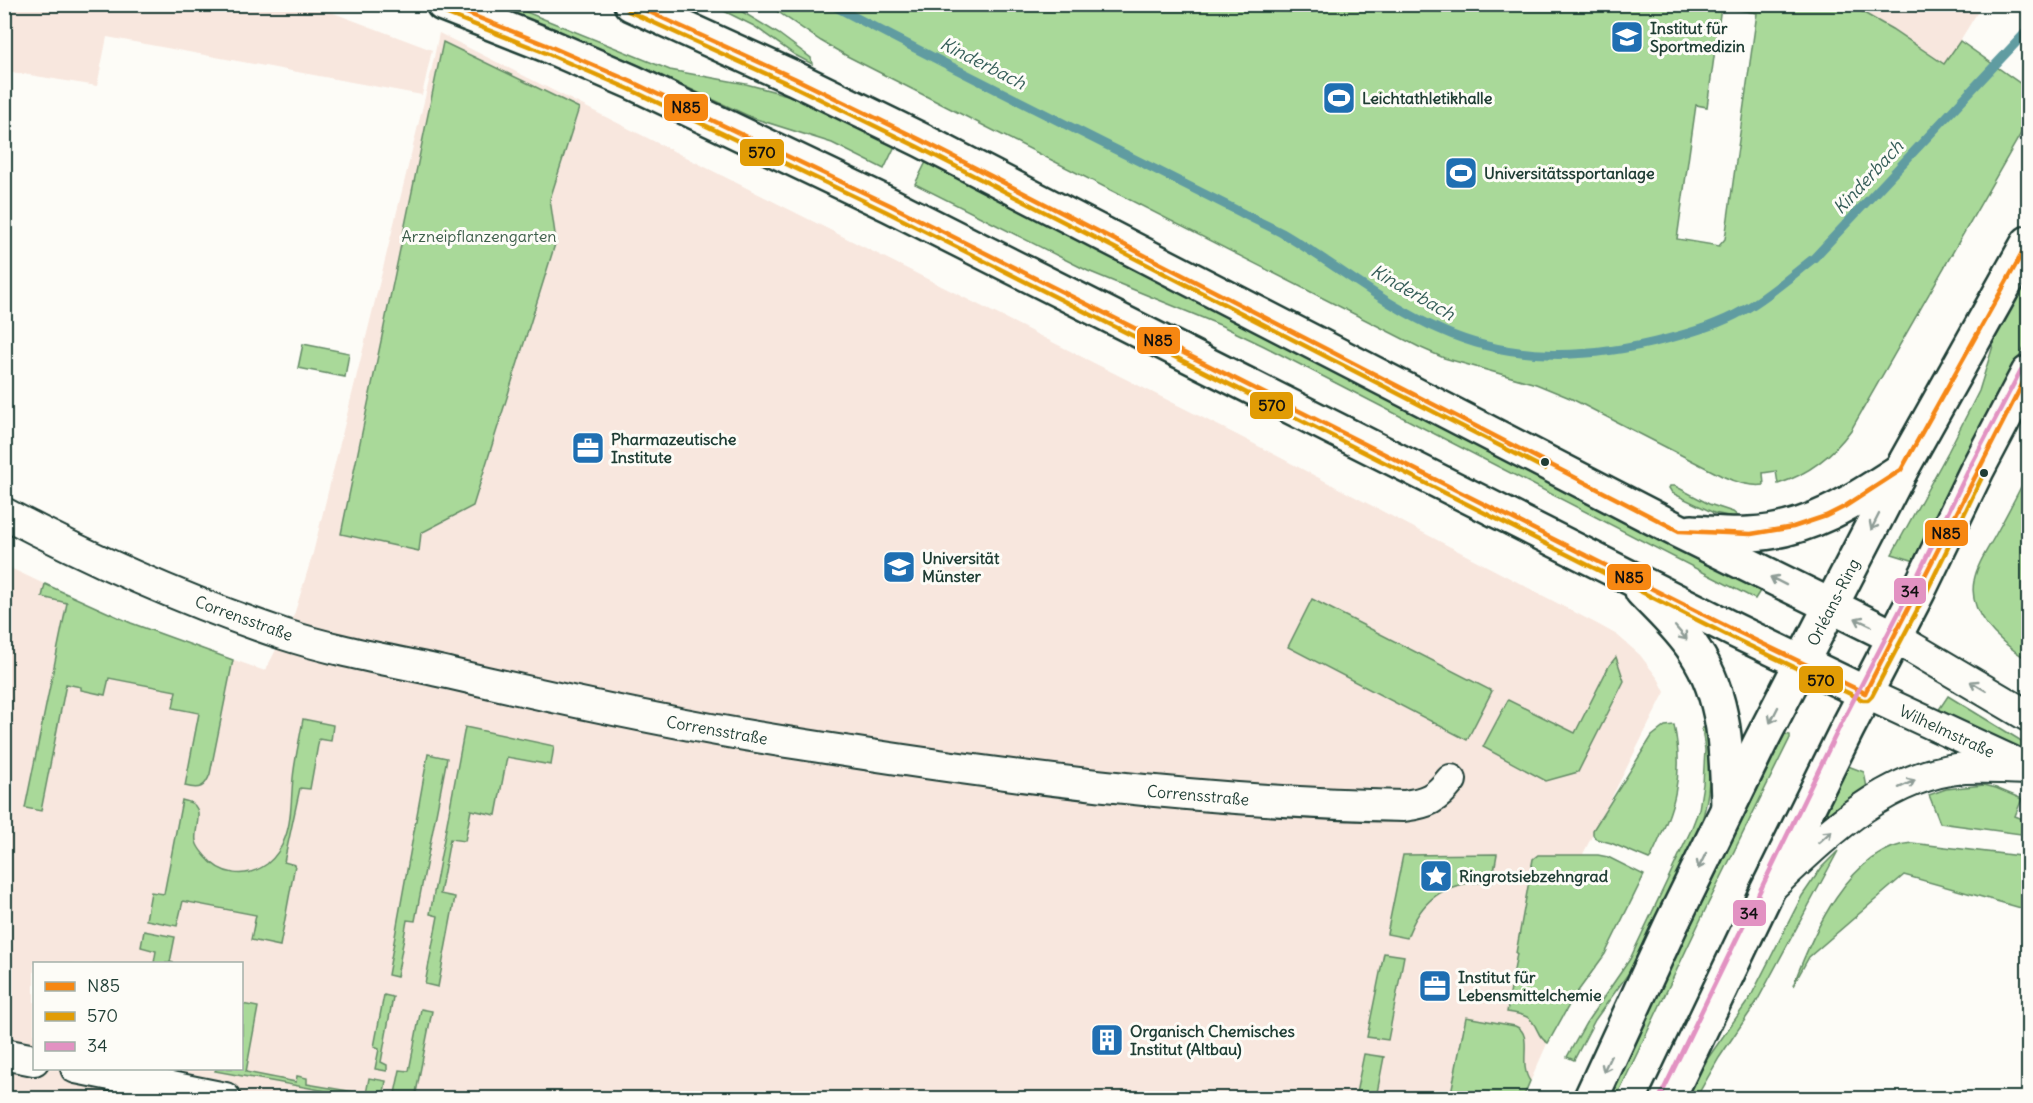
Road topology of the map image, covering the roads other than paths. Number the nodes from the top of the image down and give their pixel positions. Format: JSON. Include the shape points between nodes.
{"nodes":[{"id":1,"x":443,"y":4,"type":"edge"},
{"id":2,"x":631,"y":4,"type":"edge"},
{"id":3,"x":2028,"y":243,"type":"edge"},
{"id":4,"x":2028,"y":373,"type":"edge"},
{"id":5,"x":1901,"y":470,"type":"junction"},
{"id":6,"x":4,"y":513,"type":"edge"},
{"id":7,"x":1679,"y":531,"type":"junction"},
{"id":8,"x":1626,"y":575,"type":"junction"},
{"id":9,"x":1831,"y":606,"type":"junction"},
{"id":10,"x":1894,"y":637,"type":"junction"},
{"id":11,"x":1801,"y":663,"type":"junction"},
{"id":12,"x":1865,"y":693,"type":"junction"},
{"id":13,"x":2028,"y":716,"type":"edge"},
{"id":14,"x":2028,"y":769,"type":"edge"},
{"id":15,"x":1451,"y":780,"type":"dead end"},
{"id":16,"x":1728,"y":808,"type":"junction"},
{"id":17,"x":1767,"y":891,"type":"junction"},
{"id":18,"x":4,"y":1054,"type":"edge"},
{"id":19,"x":33,"y":1060,"type":"edge"},
{"id":20,"x":86,"y":1070,"type":"edge"},
{"id":21,"x":225,"y":1098,"type":"edge"},
{"id":22,"x":1591,"y":1098,"type":"edge"},
{"id":23,"x":1668,"y":1098,"type":"edge"}],
"edges":[{"from":1,"to":8,"type":"main road","via":[[633,82],[890,205]]},
{"from":2,"to":7,"type":"main road","via":[[921,140]]},
{"from":3,"to":5,"type":"main road","name":"Orléans-Ring"},
{"from":4,"to":10,"type":"main road"},
{"from":5,"to":7,"type":"main road","via":[[1844,507],[1793,527],[1751,534]]},
{"from":5,"to":9,"type":"main road","name":"Orléans-Ring","one_way":true},
{"from":6,"to":15,"type":"street","name":"Corrensstraße","via":[[155,584],[309,642],[693,727],[1041,780],[1240,799],[1404,806],[1425,803]]},
{"from":9,"to":7,"type":"main road","one_way":true},
{"from":8,"to":11,"type":"main road"},
{"from":8,"to":16,"type":"main road","one_way":true,"via":[[1683,635],[1704,668],[1723,727]]},
{"from":10,"to":9,"type":"main road","one_way":true},
{"from":9,"to":11,"type":"main road","name":"Orléans-Ring"},
{"from":10,"to":12,"type":"main road"},
{"from":13,"to":10,"type":"street","one_way":true},
{"from":11,"to":12,"type":"main road"},
{"from":11,"to":16,"type":"main road","name":"Orléans-Ring","one_way":true},
{"from":12,"to":14,"type":"street","name":"Wilhelmstraße"},
{"from":12,"to":17,"type":"main road"},
{"from":17,"to":14,"type":"street","name":"Wilhelmstraße","one_way":true,"via":[[1838,825],[1902,787],[1927,776],[1963,768]]},
{"from":16,"to":22,"type":"main road","name":"Orléans-Ring","one_way":true},
{"from":17,"to":23,"type":"main road"},
{"from":18,"to":19,"type":"street"},
{"from":20,"to":21,"type":"street"}]}
